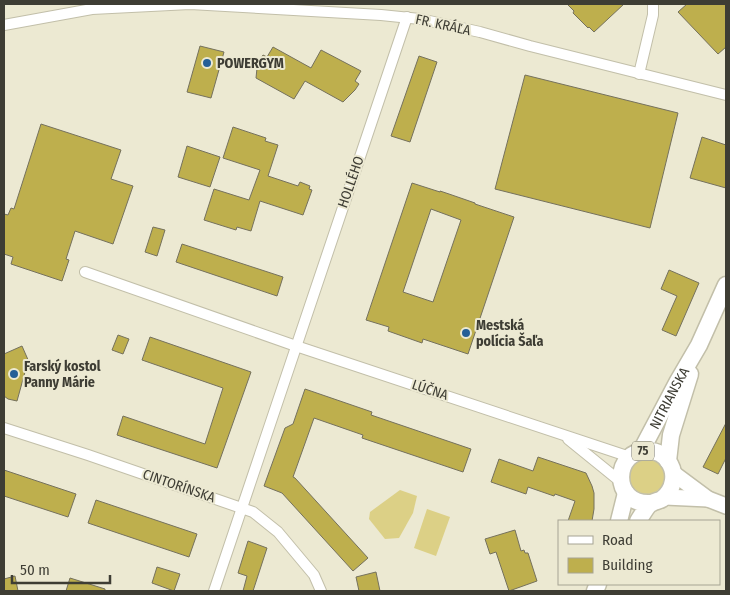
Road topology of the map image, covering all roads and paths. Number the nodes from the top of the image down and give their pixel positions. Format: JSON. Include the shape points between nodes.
{"nodes":[{"id":1,"x":190,"y":4,"type":"edge"},
{"id":2,"x":653,"y":4,"type":"edge"},
{"id":3,"x":407,"y":18,"type":"junction"},
{"id":4,"x":4,"y":25,"type":"edge"},
{"id":5,"x":639,"y":74,"type":"junction"},
{"id":6,"x":726,"y":95,"type":"edge"},
{"id":7,"x":85,"y":272,"type":"dead end"},
{"id":8,"x":726,"y":285,"type":"edge"},
{"id":9,"x":699,"y":345,"type":"junction"},
{"id":10,"x":296,"y":346,"type":"junction"},
{"id":11,"x":4,"y":428,"type":"edge"},
{"id":12,"x":563,"y":435,"type":"junction"},
{"id":13,"x":635,"y":454,"type":"junction"},
{"id":14,"x":671,"y":467,"type":"junction"},
{"id":15,"x":624,"y":488,"type":"junction"},
{"id":16,"x":708,"y":499,"type":"junction"},
{"id":17,"x":658,"y":500,"type":"junction"},
{"id":18,"x":726,"y":506,"type":"edge"},
{"id":19,"x":243,"y":509,"type":"junction"},
{"id":20,"x":619,"y":520,"type":"edge"},
{"id":21,"x":639,"y":520,"type":"edge"},
{"id":22,"x":214,"y":591,"type":"edge"},
{"id":23,"x":321,"y":591,"type":"edge"}],
"edges":[{"from":1,"to":3,"type":"street","name":"FR. KRÁĽA"},
{"from":1,"to":4,"type":"street","name":"FR. KRÁĽA","via":[[92,9]]},
{"from":2,"to":5,"type":"street"},
{"from":3,"to":5,"type":"street","name":"FR. KRÁĽA","via":[[480,32]]},
{"from":3,"to":10,"type":"street","name":"HOLLÉHO"},
{"from":5,"to":6,"type":"street","name":"FR. KRÁĽA"},
{"from":7,"to":10,"type":"street"},
{"from":8,"to":9,"type":"main road","name":"NITRIANSKA","number":"75"},
{"from":9,"to":13,"type":"main road","name":"NITRIANSKA","number":"75"},
{"from":9,"to":14,"type":"main road","name":"NITRIANSKA","number":"75","via":[[671,435]]},
{"from":10,"to":12,"type":"street","name":"LÚČNA"},
{"from":10,"to":19,"type":"street","name":"HOLLÉHO"},
{"from":11,"to":19,"type":"street","name":"CINTORÍNSKA"},
{"from":12,"to":13,"type":"street","name":"LÚČNA"},
{"from":12,"to":15,"type":"street","name":"LÚČNA"},
{"from":13,"to":14,"type":"main road","number":"75","via":[[646,450],[656,452]]},
{"from":13,"to":15,"type":"main road","name":"NITRIANSKA","number":"75","via":[[623,465]]},
{"from":14,"to":16,"type":"main road"},
{"from":14,"to":17,"type":"main road","name":"NITRIANSKA","number":"75","via":[[673,484],[668,493]]},
{"from":15,"to":17,"type":"main road","via":[[630,498],[640,503]]},
{"from":15,"to":20,"type":"main road","name":"NITRIANSKA","number":"75"},
{"from":16,"to":17,"type":"main road"},
{"from":16,"to":18,"type":"main road"},
{"from":17,"to":21,"type":"main road","name":"NITRIANSKA","number":"75"},
{"from":19,"to":22,"type":"street","name":"HOLLÉHO"},
{"from":19,"to":23,"type":"street","name":"CINTORÍNSKA","via":[[253,512],[278,532],[314,575]]}]}
